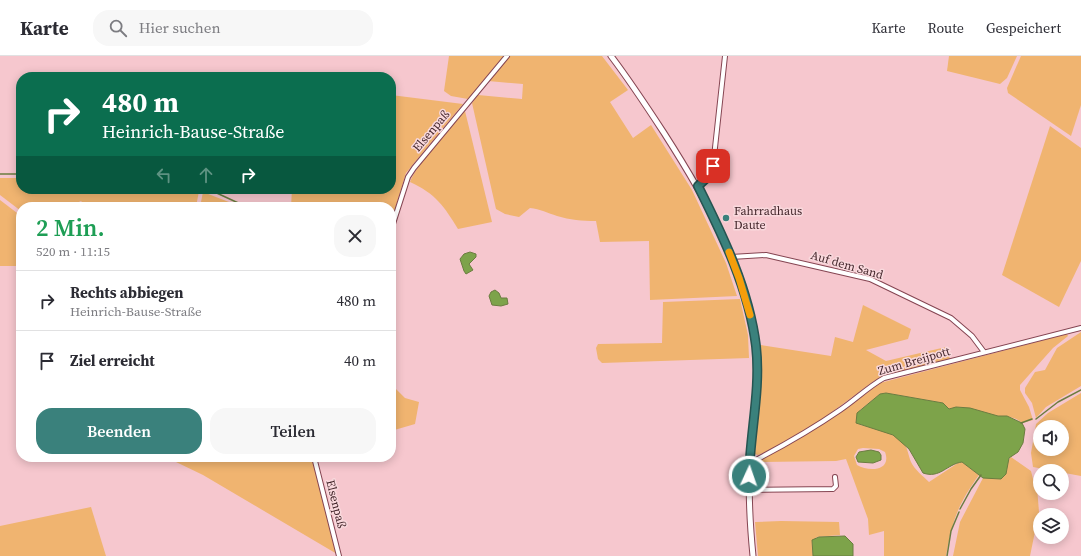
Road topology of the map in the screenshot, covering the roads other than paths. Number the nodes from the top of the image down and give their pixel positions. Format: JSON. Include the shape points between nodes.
{"nodes":[{"id":1,"x":507,"y":56,"type":"edge"},
{"id":2,"x":611,"y":56,"type":"edge"},
{"id":3,"x":726,"y":56,"type":"edge"},
{"id":4,"x":698,"y":186,"type":"junction"},
{"id":5,"x":396,"y":214,"type":"edge"},
{"id":6,"x":731,"y":257,"type":"junction"},
{"id":7,"x":1081,"y":328,"type":"edge"},
{"id":8,"x":984,"y":352,"type":"junction"},
{"id":9,"x":315,"y":462,"type":"edge"},
{"id":10,"x":750,"y":463,"type":"junction"},
{"id":11,"x":836,"y":477,"type":"dead end"},
{"id":12,"x":749,"y":490,"type":"junction"},
{"id":13,"x":339,"y":556,"type":"edge"},
{"id":14,"x":753,"y":556,"type":"edge"}],
"edges":[{"from":1,"to":5,"type":"street","name":"Elsenpaß","via":[[414,168],[408,177]]},
{"from":2,"to":4,"type":"street","via":[[635,88]]},
{"from":3,"to":4,"type":"street","via":[[713,166],[711,174]]},
{"from":4,"to":6,"type":"street"},
{"from":6,"to":8,"type":"street","name":"Auf dem Sand","via":[[766,255],[870,279],[951,318],[972,336]]},
{"from":6,"to":10,"type":"street","via":[[748,310],[756,346]]},
{"from":7,"to":8,"type":"street","name":"Zum Breijpott"},
{"from":8,"to":10,"type":"street","name":"Zum Breijpott","via":[[884,378],[820,423]]},
{"from":9,"to":13,"type":"street","name":"Elsenpaß"},
{"from":10,"to":12,"type":"street"},
{"from":11,"to":12,"type":"street","via":[[836,486],[833,489]]},
{"from":12,"to":14,"type":"street"}]}
